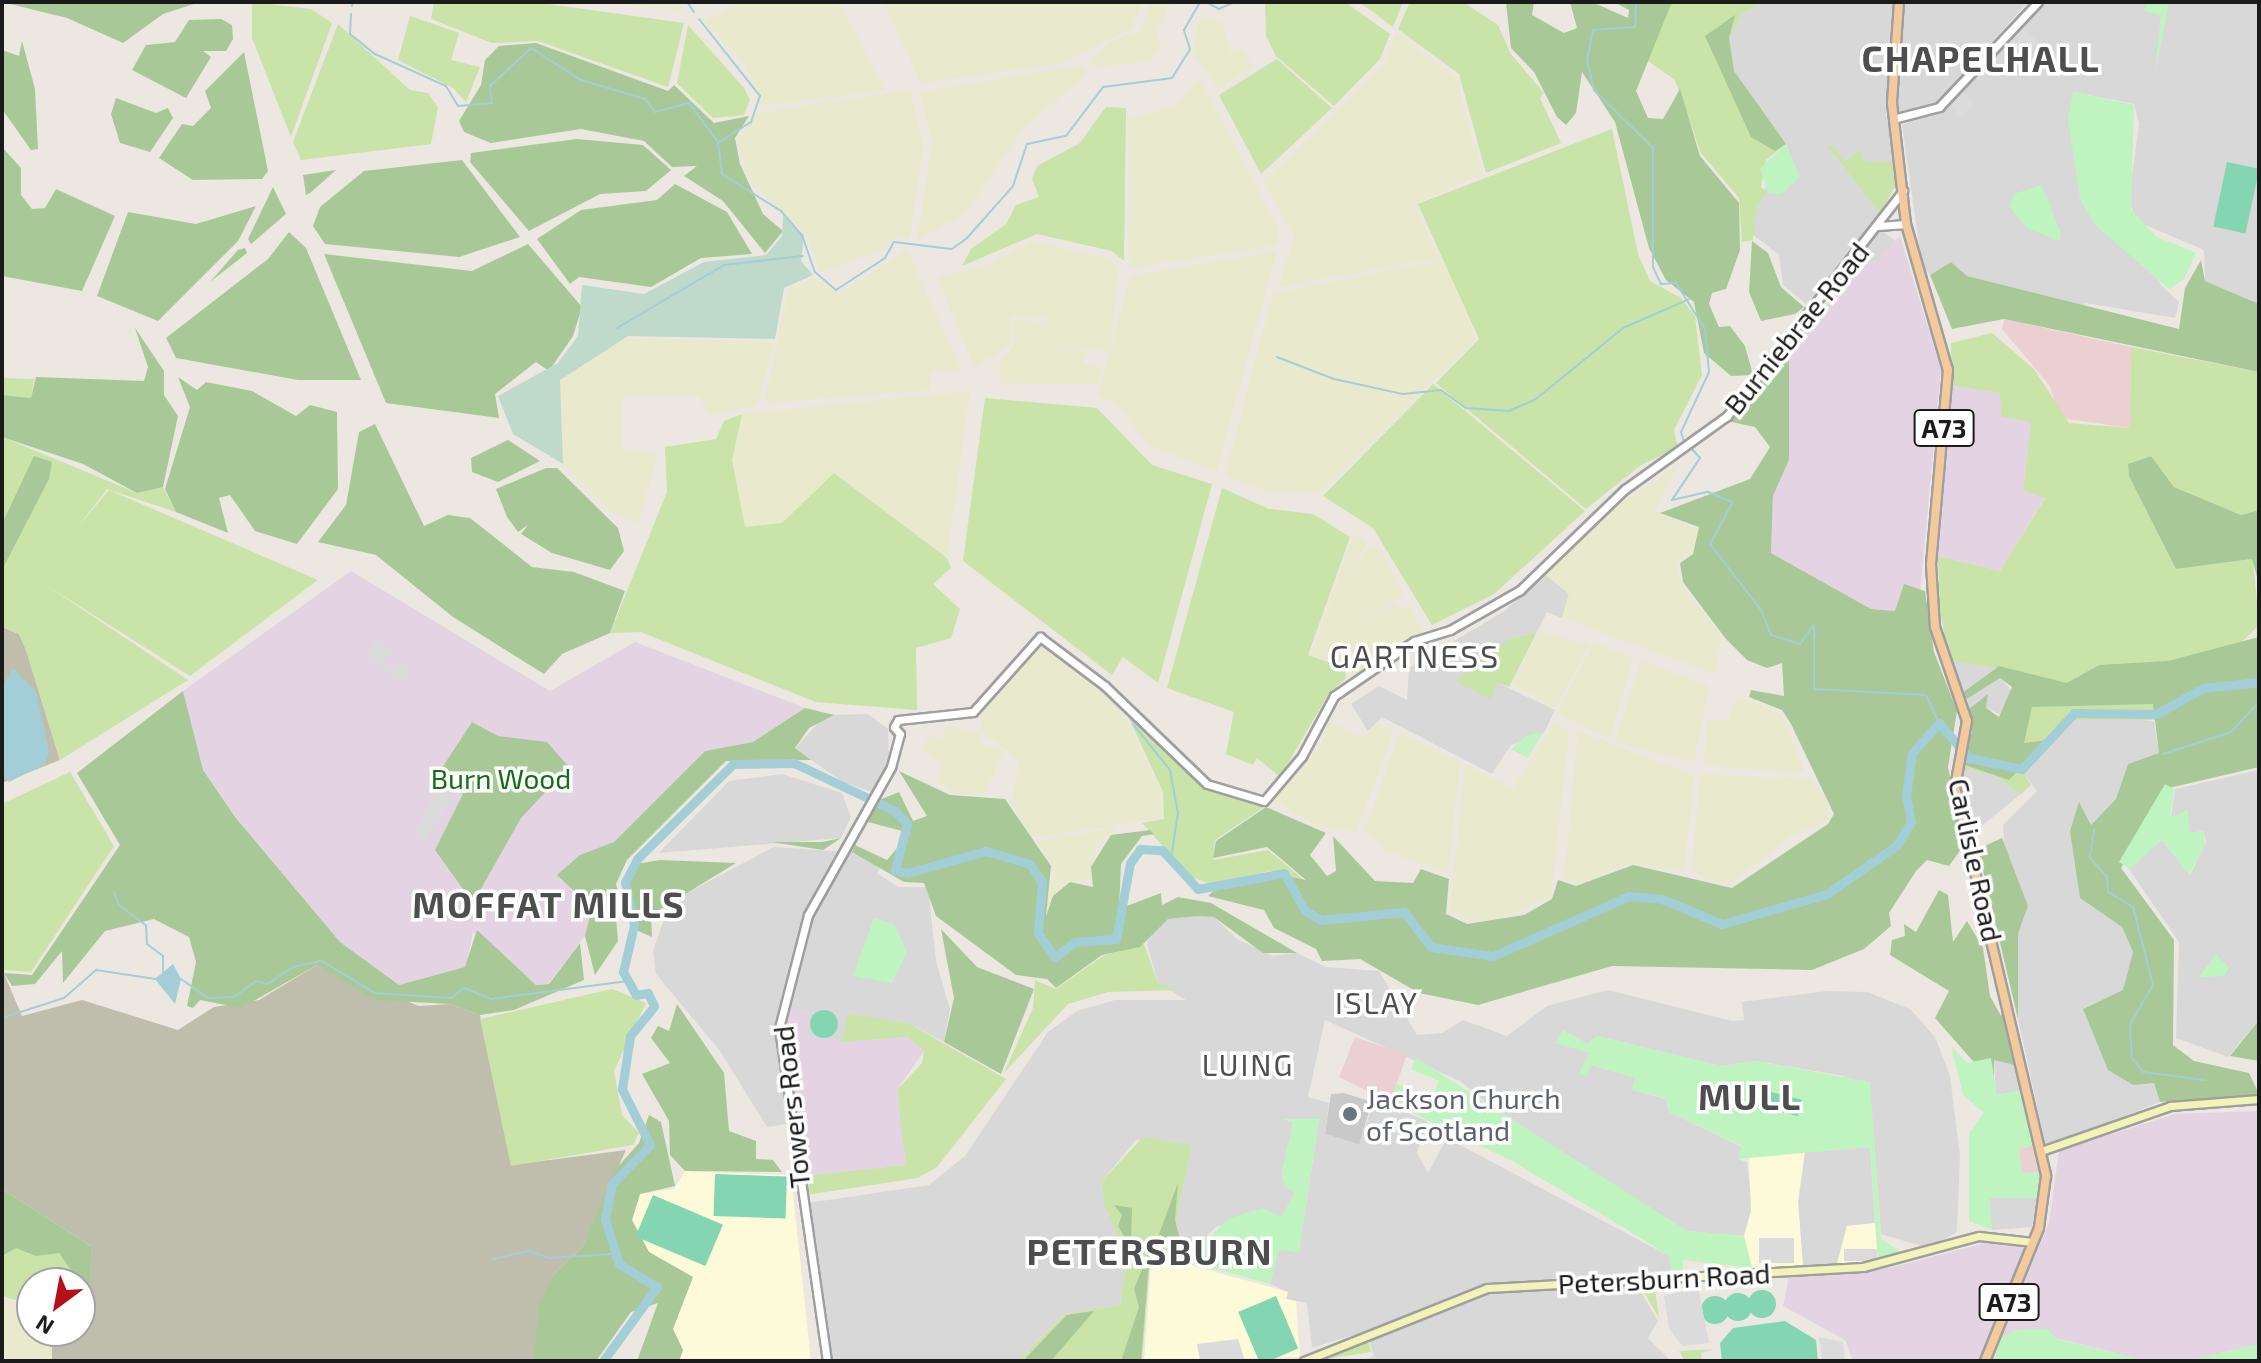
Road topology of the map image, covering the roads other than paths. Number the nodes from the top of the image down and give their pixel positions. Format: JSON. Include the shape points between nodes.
{"nodes":[{"id":1,"x":1899,"y":2,"type":"edge"},
{"id":2,"x":2038,"y":2,"type":"edge"},
{"id":3,"x":1893,"y":119,"type":"junction"},
{"id":4,"x":1903,"y":191,"type":"junction"},
{"id":5,"x":1889,"y":206,"type":"junction"},
{"id":6,"x":1895,"y":224,"type":"junction"},
{"id":7,"x":1906,"y":224,"type":"junction"},
{"id":8,"x":1876,"y":227,"type":"junction"},
{"id":9,"x":907,"y":722,"type":"joint"},
{"id":10,"x":2259,"y":1099,"type":"edge"},
{"id":11,"x":2041,"y":1151,"type":"junction"},
{"id":12,"x":2033,"y":1242,"type":"junction"},
{"id":13,"x":827,"y":1361,"type":"edge"},
{"id":14,"x":1304,"y":1361,"type":"edge"},
{"id":15,"x":1985,"y":1361,"type":"edge"}],
"edges":[{"from":1,"to":3,"type":"main road","number":"A73"},
{"from":2,"to":3,"type":"street","via":[[1939,107]]},
{"from":3,"to":4,"type":"main road","name":"Carlisle Road","number":"A73"},
{"from":4,"to":5,"type":"street","name":"Burniebrae Road"},
{"from":4,"to":7,"type":"main road","name":"Carlisle Road","number":"A73"},
{"from":5,"to":6,"type":"street"},
{"from":5,"to":8,"type":"street","name":"Burniebrae Road"},
{"from":6,"to":7,"type":"street"},
{"from":6,"to":8,"type":"street"},
{"from":7,"to":11,"type":"main road","name":"Carlisle Road","number":"A73","via":[[1948,362],[1932,604],[1966,735],[1955,765]]},
{"from":8,"to":9,"type":"street","name":"Burniebrae Road","via":[[1767,373],[1696,443],[1625,489],[1520,590],[1450,630],[1414,641],[1334,696],[1302,756],[1262,802],[1207,784],[1105,686],[1040,637],[973,712]]},
{"from":9,"to":13,"type":"street","name":"Towers Road","via":[[873,799],[808,915],[779,1028]]},
{"from":10,"to":11,"type":"main road","via":[[2170,1106]]},
{"from":11,"to":12,"type":"main road","name":"Carlisle Road","number":"A73","via":[[2045,1197]]},
{"from":12,"to":14,"type":"main road","name":"Petersburn Road","via":[[1979,1236],[1863,1267],[1487,1288]]},
{"from":12,"to":15,"type":"main road","name":"Carlisle Road","number":"A73"}]}
